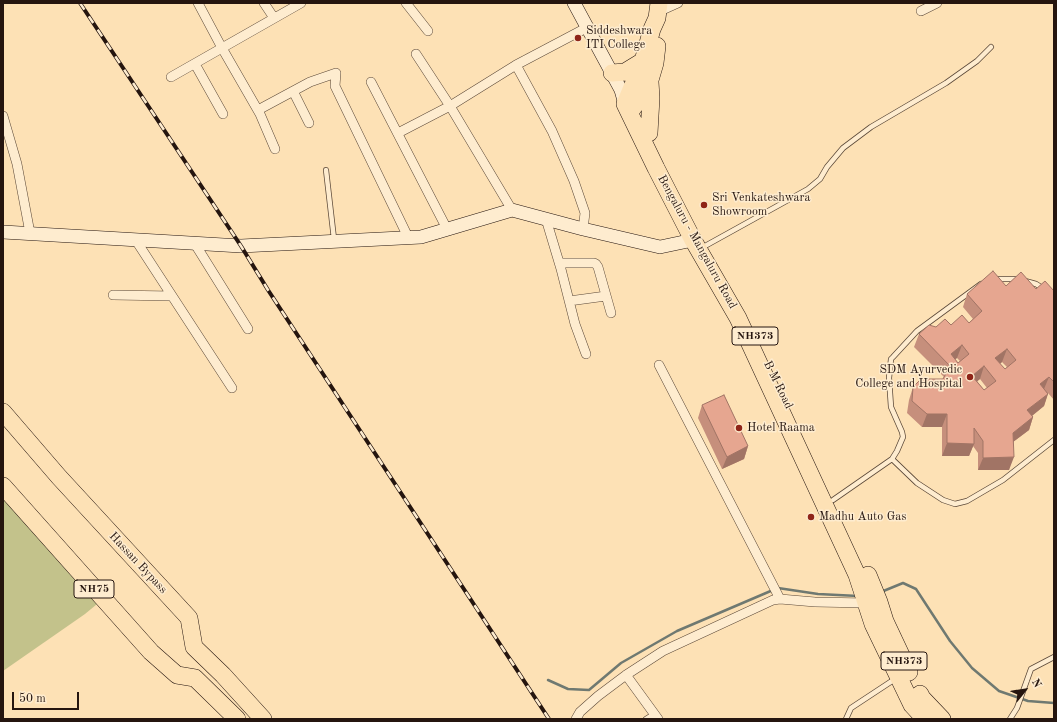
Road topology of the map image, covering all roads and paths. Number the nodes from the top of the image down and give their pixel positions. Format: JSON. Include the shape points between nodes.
{"nodes":[{"id":1,"x":198,"y":3,"type":"edge"},
{"id":2,"x":264,"y":3,"type":"edge"},
{"id":3,"x":301,"y":3,"type":"edge"},
{"id":4,"x":406,"y":3,"type":"edge"},
{"id":5,"x":574,"y":3,"type":"edge"},
{"id":6,"x":678,"y":3,"type":"edge"},
{"id":7,"x":936,"y":3,"type":"edge"},
{"id":8,"x":658,"y":11,"type":"edge"},
{"id":9,"x":921,"y":11,"type":"dead end"},
{"id":10,"x":274,"y":18,"type":"junction"},
{"id":11,"x":588,"y":27,"type":"junction"},
{"id":12,"x":428,"y":31,"type":"dead end"},
{"id":13,"x":991,"y":47,"type":"dead end"},
{"id":14,"x":222,"y":48,"type":"junction"},
{"id":15,"x":416,"y":54,"type":"dead end"},
{"id":16,"x":643,"y":61,"type":"junction"},
{"id":17,"x":195,"y":64,"type":"junction"},
{"id":18,"x":516,"y":65,"type":"junction"},
{"id":19,"x":612,"y":73,"type":"junction"},
{"id":20,"x":171,"y":77,"type":"dead end"},
{"id":21,"x":650,"y":80,"type":"junction"},
{"id":22,"x":372,"y":82,"type":"dead end"},
{"id":23,"x":293,"y":91,"type":"junction"},
{"id":24,"x":628,"y":101,"type":"junction"},
{"id":25,"x":450,"y":106,"type":"junction"},
{"id":26,"x":258,"y":110,"type":"junction"},
{"id":27,"x":223,"y":114,"type":"dead end"},
{"id":28,"x":3,"y":116,"type":"edge"},
{"id":29,"x":309,"y":123,"type":"dead end"},
{"id":30,"x":398,"y":133,"type":"junction"},
{"id":31,"x":649,"y":133,"type":"junction"},
{"id":32,"x":275,"y":149,"type":"dead end"},
{"id":33,"x":326,"y":170,"type":"dead end"},
{"id":34,"x":512,"y":210,"type":"junction"},
{"id":35,"x":546,"y":219,"type":"junction"},
{"id":36,"x":447,"y":229,"type":"junction"},
{"id":37,"x":583,"y":229,"type":"junction"},
{"id":38,"x":3,"y":232,"type":"edge"},
{"id":39,"x":30,"y":233,"type":"junction"},
{"id":40,"x":408,"y":237,"type":"junction"},
{"id":41,"x":134,"y":239,"type":"junction"},
{"id":42,"x":334,"y":241,"type":"junction"},
{"id":43,"x":699,"y":243,"type":"junction"},
{"id":44,"x":195,"y":244,"type":"junction"},
{"id":45,"x":560,"y":264,"type":"junction"},
{"id":46,"x":1050,"y":293,"type":"edge"},
{"id":47,"x":113,"y":295,"type":"dead end"},
{"id":48,"x":172,"y":296,"type":"junction"},
{"id":49,"x":606,"y":296,"type":"junction"},
{"id":50,"x":569,"y":301,"type":"junction"},
{"id":51,"x":611,"y":313,"type":"dead end"},
{"id":52,"x":248,"y":329,"type":"dead end"},
{"id":53,"x":586,"y":354,"type":"dead end"},
{"id":54,"x":659,"y":365,"type":"dead end"},
{"id":55,"x":232,"y":388,"type":"dead end"},
{"id":56,"x":3,"y":412,"type":"edge"},
{"id":57,"x":1054,"y":440,"type":"edge"},
{"id":58,"x":892,"y":459,"type":"junction"},
{"id":59,"x":3,"y":486,"type":"edge"},
{"id":60,"x":833,"y":500,"type":"junction"},
{"id":61,"x":868,"y":593,"type":"junction"},
{"id":62,"x":780,"y":599,"type":"junction"},
{"id":63,"x":1054,"y":657,"type":"edge"},
{"id":64,"x":626,"y":675,"type":"junction"},
{"id":65,"x":898,"y":676,"type":"junction"},
{"id":66,"x":653,"y":717,"type":"edge"},
{"id":67,"x":237,"y":719,"type":"edge"},
{"id":68,"x":263,"y":719,"type":"edge"},
{"id":69,"x":576,"y":719,"type":"edge"},
{"id":70,"x":846,"y":719,"type":"edge"},
{"id":71,"x":925,"y":719,"type":"edge"},
{"id":72,"x":942,"y":719,"type":"edge"},
{"id":73,"x":1010,"y":719,"type":"edge"}],
"edges":[{"from":1,"to":14,"type":"street"},
{"from":2,"to":10,"type":"street"},
{"from":3,"to":10,"type":"street"},
{"from":4,"to":12,"type":"street"},
{"from":5,"to":11,"type":"main road","name":"Bengaluru - Mangaluru Road"},
{"from":6,"to":8,"type":"street"},
{"from":7,"to":9,"type":"street"},
{"from":8,"to":16,"type":"highway"},
{"from":8,"to":21,"type":"highway","via":[[655,63]]},
{"from":10,"to":14,"type":"street"},
{"from":11,"to":18,"type":"street"},
{"from":11,"to":19,"type":"main road","name":"Bengaluru - Mangaluru Road"},
{"from":13,"to":43,"type":"lane","via":[[977,61],[946,83],[871,127],[843,148],[812,186]]},
{"from":14,"to":17,"type":"street"},
{"from":14,"to":26,"type":"street"},
{"from":15,"to":25,"type":"street"},
{"from":16,"to":19,"type":"highway","via":[[625,72]]},
{"from":16,"to":24,"type":"highway"},
{"from":17,"to":20,"type":"street"},
{"from":17,"to":27,"type":"street"},
{"from":18,"to":25,"type":"street"},
{"from":18,"to":37,"type":"street","via":[[552,132],[574,181],[585,213]]},
{"from":19,"to":24,"type":"main road","name":"Bengaluru - Mangaluru Road"},
{"from":21,"to":24,"type":"highway"},
{"from":21,"to":31,"type":"highway"},
{"from":22,"to":30,"type":"street"},
{"from":23,"to":26,"type":"street"},
{"from":23,"to":29,"type":"street"},
{"from":23,"to":40,"type":"street","via":[[336,73],[335,86]]},
{"from":24,"to":31,"type":"highway","name":"B M Road","number":"NH373"},
{"from":24,"to":43,"type":"highway","name":"Bengaluru - Mangaluru Road","number":"NH373","via":[[656,168]]},
{"from":25,"to":30,"type":"street"},
{"from":25,"to":34,"type":"street"},
{"from":26,"to":32,"type":"street"},
{"from":28,"to":39,"type":"street","via":[[17,164]]},
{"from":30,"to":36,"type":"street"},
{"from":31,"to":43,"type":"highway","name":"B M Road","number":"NH373"},
{"from":33,"to":42,"type":"lane"},
{"from":34,"to":35,"type":"main road"},
{"from":34,"to":36,"type":"main road"},
{"from":35,"to":37,"type":"main road"},
{"from":35,"to":45,"type":"street"},
{"from":36,"to":40,"type":"main road","via":[[421,237]]},
{"from":37,"to":43,"type":"main road","via":[[660,247]]},
{"from":38,"to":39,"type":"main road"},
{"from":39,"to":41,"type":"main road"},
{"from":40,"to":42,"type":"main road"},
{"from":41,"to":44,"type":"main road"},
{"from":41,"to":48,"type":"street"},
{"from":42,"to":44,"type":"main road","via":[[242,246]]},
{"from":43,"to":60,"type":"highway","name":"B M Road","number":"NH373","via":[[749,324]]},
{"from":43,"to":61,"type":"highway","name":"Bengaluru - Mangaluru Road","number":"NH373","via":[[738,318],[857,575]]},
{"from":44,"to":52,"type":"street"},
{"from":45,"to":49,"type":"street","via":[[594,263],[598,267]]},
{"from":45,"to":50,"type":"street"},
{"from":46,"to":58,"type":"lane","via":[[1036,284],[1017,278],[979,284],[917,331],[892,357],[889,378],[891,407],[903,438]]},
{"from":47,"to":48,"type":"street"},
{"from":48,"to":55,"type":"street"},
{"from":49,"to":50,"type":"street"},
{"from":49,"to":51,"type":"street"},
{"from":50,"to":53,"type":"street"},
{"from":54,"to":62,"type":"street"},
{"from":56,"to":68,"type":"highway","name":"Hassan Bypass","via":[[189,618],[194,647]]},
{"from":57,"to":58,"type":"lane","via":[[1003,480],[968,501],[955,504],[943,500],[917,483]]},
{"from":58,"to":60,"type":"lane"},
{"from":59,"to":67,"type":"highway","number":"NH75","via":[[151,652],[177,675],[195,678]]},
{"from":60,"to":61,"type":"highway","name":"B M Road","number":"NH373"},
{"from":61,"to":62,"type":"street","via":[[815,602]]},
{"from":61,"to":65,"type":"highway","name":"Bengaluru - Mangaluru Road","number":"NH373","via":[[873,624]]},
{"from":61,"to":72,"type":"highway","name":"B M Road","number":"NH373","via":[[885,621],[922,698]]},
{"from":62,"to":64,"type":"street","via":[[663,651]]},
{"from":63,"to":73,"type":"lane","via":[[1032,669]]},
{"from":64,"to":66,"type":"street"},
{"from":64,"to":69,"type":"street","via":[[598,696]]},
{"from":65,"to":70,"type":"lane","via":[[851,708]]},
{"from":65,"to":71,"type":"highway","name":"Bengaluru - Mangaluru Road","number":"NH373","via":[[912,705]]}]}
